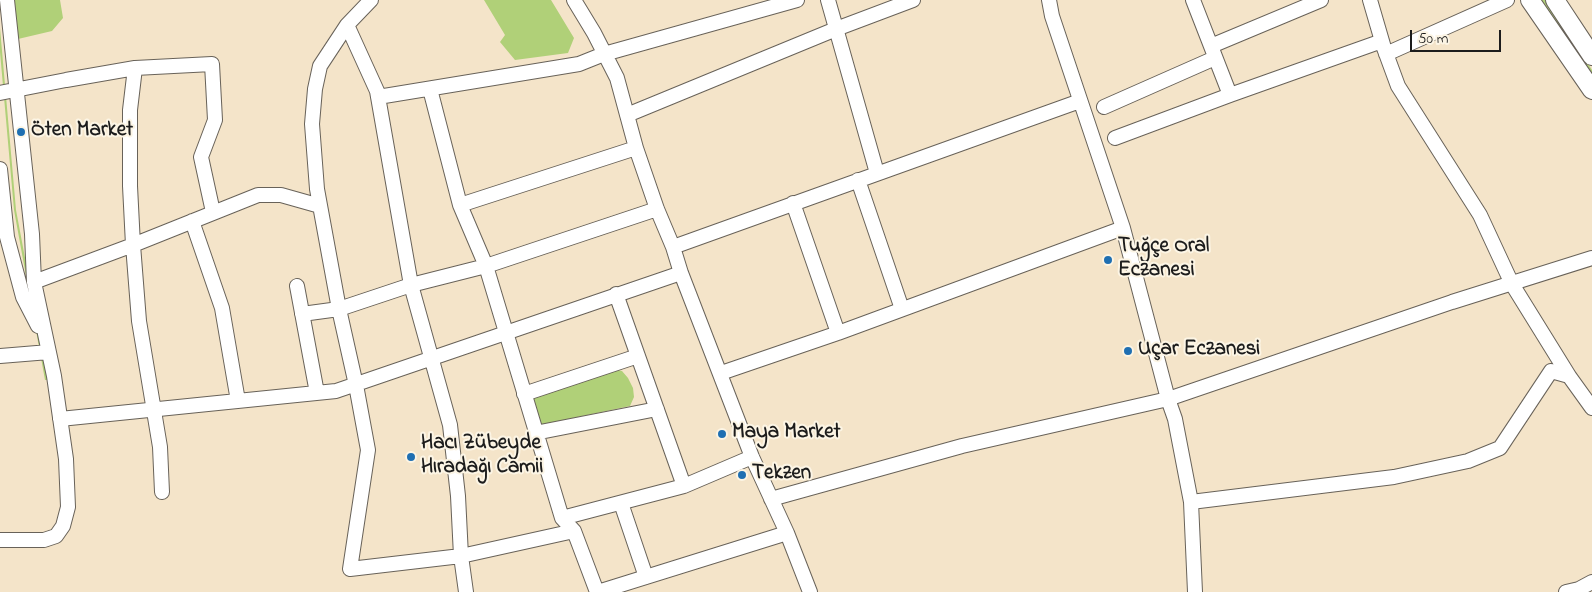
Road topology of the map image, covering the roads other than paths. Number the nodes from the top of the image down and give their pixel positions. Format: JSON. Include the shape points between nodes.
{"nodes":[{"id":1,"x":7,"y":0,"type":"edge"},
{"id":2,"x":371,"y":0,"type":"edge"},
{"id":3,"x":574,"y":0,"type":"edge"},
{"id":4,"x":797,"y":0,"type":"edge"},
{"id":5,"x":828,"y":0,"type":"edge"},
{"id":6,"x":913,"y":0,"type":"edge"},
{"id":7,"x":1049,"y":0,"type":"edge"},
{"id":8,"x":1193,"y":0,"type":"edge"},
{"id":9,"x":1321,"y":0,"type":"edge"},
{"id":10,"x":1370,"y":0,"type":"edge"},
{"id":11,"x":1507,"y":0,"type":"edge"},
{"id":12,"x":1530,"y":0,"type":"edge"},
{"id":13,"x":1555,"y":0,"type":"edge"},
{"id":14,"x":347,"y":25,"type":"junction"},
{"id":15,"x":836,"y":29,"type":"junction"},
{"id":16,"x":1384,"y":48,"type":"junction"},
{"id":17,"x":1213,"y":52,"type":"junction"},
{"id":18,"x":604,"y":54,"type":"junction"},
{"id":19,"x":1592,"y":56,"type":"edge"},
{"id":20,"x":135,"y":68,"type":"junction"},
{"id":21,"x":430,"y":89,"type":"junction"},
{"id":22,"x":16,"y":90,"type":"junction"},
{"id":23,"x":1592,"y":90,"type":"edge"},
{"id":24,"x":0,"y":93,"type":"edge"},
{"id":25,"x":1230,"y":95,"type":"junction"},
{"id":26,"x":378,"y":97,"type":"junction"},
{"id":27,"x":1080,"y":101,"type":"junction"},
{"id":28,"x":1104,"y":107,"type":"dead end"},
{"id":29,"x":627,"y":115,"type":"junction"},
{"id":30,"x":1115,"y":138,"type":"dead end"},
{"id":31,"x":636,"y":148,"type":"junction"},
{"id":32,"x":0,"y":169,"type":"edge"},
{"id":33,"x":877,"y":173,"type":"junction"},
{"id":34,"x":858,"y":180,"type":"junction"},
{"id":35,"x":793,"y":203,"type":"junction"},
{"id":36,"x":460,"y":205,"type":"junction"},
{"id":37,"x":320,"y":206,"type":"junction"},
{"id":38,"x":657,"y":209,"type":"junction"},
{"id":39,"x":213,"y":212,"type":"junction"},
{"id":40,"x":192,"y":221,"type":"junction"},
{"id":41,"x":1123,"y":228,"type":"junction"},
{"id":42,"x":133,"y":245,"type":"junction"},
{"id":43,"x":673,"y":246,"type":"junction"},
{"id":44,"x":1592,"y":258,"type":"edge"},
{"id":45,"x":486,"y":266,"type":"junction"},
{"id":46,"x":681,"y":273,"type":"junction"},
{"id":47,"x":34,"y":282,"type":"junction"},
{"id":48,"x":1512,"y":284,"type":"junction"},
{"id":49,"x":410,"y":285,"type":"junction"},
{"id":50,"x":297,"y":286,"type":"dead end"},
{"id":51,"x":616,"y":294,"type":"junction"},
{"id":52,"x":338,"y":309,"type":"junction"},
{"id":53,"x":902,"y":310,"type":"junction"},
{"id":54,"x":302,"y":314,"type":"junction"},
{"id":55,"x":838,"y":333,"type":"junction"},
{"id":56,"x":505,"y":334,"type":"junction"},
{"id":57,"x":49,"y":352,"type":"junction"},
{"id":58,"x":0,"y":356,"type":"edge"},
{"id":59,"x":638,"y":356,"type":"junction"},
{"id":60,"x":430,"y":360,"type":"junction"},
{"id":61,"x":721,"y":373,"type":"junction"},
{"id":62,"x":1569,"y":376,"type":"junction"},
{"id":63,"x":356,"y":385,"type":"junction"},
{"id":64,"x":317,"y":393,"type":"junction"},
{"id":65,"x":524,"y":394,"type":"junction"},
{"id":66,"x":1168,"y":399,"type":"junction"},
{"id":67,"x":1590,"y":400,"type":"edge"},
{"id":68,"x":238,"y":401,"type":"junction"},
{"id":69,"x":657,"y":409,"type":"junction"},
{"id":70,"x":154,"y":410,"type":"junction"},
{"id":71,"x":60,"y":419,"type":"junction"},
{"id":72,"x":535,"y":433,"type":"junction"},
{"id":73,"x":752,"y":457,"type":"junction"},
{"id":74,"x":684,"y":486,"type":"junction"},
{"id":75,"x":162,"y":492,"type":"dead end"},
{"id":76,"x":771,"y":499,"type":"junction"},
{"id":77,"x":1190,"y":502,"type":"junction"},
{"id":78,"x":621,"y":503,"type":"junction"},
{"id":79,"x":562,"y":518,"type":"junction"},
{"id":80,"x":574,"y":531,"type":"junction"},
{"id":81,"x":787,"y":534,"type":"junction"},
{"id":82,"x":0,"y":540,"type":"edge"},
{"id":83,"x":462,"y":556,"type":"junction"},
{"id":84,"x":646,"y":577,"type":"junction"},
{"id":85,"x":1592,"y":582,"type":"edge"},
{"id":86,"x":466,"y":592,"type":"edge"},
{"id":87,"x":597,"y":592,"type":"edge"},
{"id":88,"x":810,"y":592,"type":"edge"},
{"id":89,"x":1195,"y":592,"type":"edge"},
{"id":90,"x":1566,"y":592,"type":"edge"}],
"edges":[{"from":1,"to":22,"type":"street"},
{"from":2,"to":14,"type":"street"},
{"from":3,"to":18,"type":"street"},
{"from":4,"to":18,"type":"street"},
{"from":5,"to":15,"type":"street"},
{"from":6,"to":15,"type":"street"},
{"from":7,"to":27,"type":"street"},
{"from":8,"to":17,"type":"street"},
{"from":9,"to":17,"type":"street"},
{"from":10,"to":16,"type":"street"},
{"from":11,"to":16,"type":"street"},
{"from":12,"to":23,"type":"main road"},
{"from":13,"to":19,"type":"main road"},
{"from":14,"to":26,"type":"street"},
{"from":14,"to":37,"type":"street","via":[[320,66],[314,89],[312,124]]},
{"from":15,"to":29,"type":"street"},
{"from":15,"to":33,"type":"street"},
{"from":16,"to":25,"type":"street"},
{"from":16,"to":48,"type":"street","via":[[1398,86],[1480,215]]},
{"from":17,"to":25,"type":"street"},
{"from":17,"to":28,"type":"street"},
{"from":18,"to":21,"type":"street","via":[[579,64]]},
{"from":18,"to":29,"type":"street","via":[[617,78]]},
{"from":20,"to":22,"type":"street"},
{"from":20,"to":39,"type":"street","via":[[212,64],[215,120],[202,157]]},
{"from":20,"to":42,"type":"street","via":[[130,110]]},
{"from":21,"to":26,"type":"street"},
{"from":21,"to":36,"type":"street"},
{"from":22,"to":24,"type":"street"},
{"from":22,"to":47,"type":"street"},
{"from":25,"to":30,"type":"street"},
{"from":26,"to":49,"type":"street"},
{"from":27,"to":33,"type":"street"},
{"from":27,"to":41,"type":"street"},
{"from":29,"to":31,"type":"street"},
{"from":31,"to":36,"type":"street"},
{"from":31,"to":38,"type":"street"},
{"from":32,"to":57,"type":"street","via":[[7,236],[24,297]]},
{"from":33,"to":34,"type":"street"},
{"from":34,"to":35,"type":"street"},
{"from":34,"to":53,"type":"street"},
{"from":35,"to":43,"type":"street"},
{"from":35,"to":55,"type":"street"},
{"from":36,"to":45,"type":"street"},
{"from":37,"to":39,"type":"street","via":[[281,195],[258,194]]},
{"from":37,"to":52,"type":"street"},
{"from":38,"to":43,"type":"street"},
{"from":38,"to":45,"type":"street"},
{"from":39,"to":40,"type":"street"},
{"from":40,"to":42,"type":"street"},
{"from":40,"to":68,"type":"street","via":[[222,308]]},
{"from":41,"to":53,"type":"street"},
{"from":41,"to":66,"type":"street"},
{"from":42,"to":47,"type":"street"},
{"from":42,"to":70,"type":"street","via":[[139,321]]},
{"from":43,"to":46,"type":"street"},
{"from":44,"to":48,"type":"street"},
{"from":45,"to":49,"type":"street"},
{"from":45,"to":56,"type":"street"},
{"from":46,"to":51,"type":"street"},
{"from":46,"to":61,"type":"street"},
{"from":47,"to":57,"type":"street"},
{"from":48,"to":62,"type":"street"},
{"from":48,"to":66,"type":"street"},
{"from":49,"to":52,"type":"street"},
{"from":49,"to":60,"type":"street"},
{"from":50,"to":54,"type":"street"},
{"from":51,"to":56,"type":"street"},
{"from":51,"to":59,"type":"street"},
{"from":52,"to":54,"type":"street"},
{"from":52,"to":63,"type":"street"},
{"from":53,"to":55,"type":"street"},
{"from":54,"to":64,"type":"street"},
{"from":55,"to":61,"type":"street"},
{"from":56,"to":60,"type":"street"},
{"from":56,"to":65,"type":"street"},
{"from":57,"to":58,"type":"street"},
{"from":57,"to":71,"type":"street"},
{"from":59,"to":65,"type":"street"},
{"from":59,"to":69,"type":"street"},
{"from":60,"to":63,"type":"street"},
{"from":60,"to":83,"type":"street","via":[[450,425]]},
{"from":61,"to":73,"type":"street"},
{"from":62,"to":67,"type":"street"},
{"from":62,"to":77,"type":"street","via":[[1551,371],[1500,448],[1468,462],[1394,477]]},
{"from":63,"to":64,"type":"street"},
{"from":63,"to":83,"type":"street","via":[[368,450],[350,570]]},
{"from":64,"to":68,"type":"street"},
{"from":65,"to":72,"type":"street"},
{"from":66,"to":76,"type":"street","via":[[962,446]]},
{"from":66,"to":77,"type":"street","via":[[1175,419]]},
{"from":68,"to":70,"type":"street"},
{"from":69,"to":72,"type":"street"},
{"from":69,"to":74,"type":"street"},
{"from":70,"to":71,"type":"street"},
{"from":70,"to":75,"type":"street"},
{"from":71,"to":82,"type":"street","via":[[68,507],[64,526],[56,536],[44,540]]},
{"from":72,"to":79,"type":"street"},
{"from":73,"to":74,"type":"street"},
{"from":73,"to":76,"type":"street"},
{"from":74,"to":78,"type":"street"},
{"from":76,"to":81,"type":"street"},
{"from":77,"to":89,"type":"street"},
{"from":78,"to":79,"type":"street"},
{"from":78,"to":84,"type":"street"},
{"from":79,"to":80,"type":"street"},
{"from":80,"to":83,"type":"street"},
{"from":80,"to":87,"type":"street"},
{"from":81,"to":84,"type":"street"},
{"from":81,"to":88,"type":"street"},
{"from":83,"to":86,"type":"street"},
{"from":84,"to":87,"type":"street"},
{"from":85,"to":90,"type":"street"}]}
